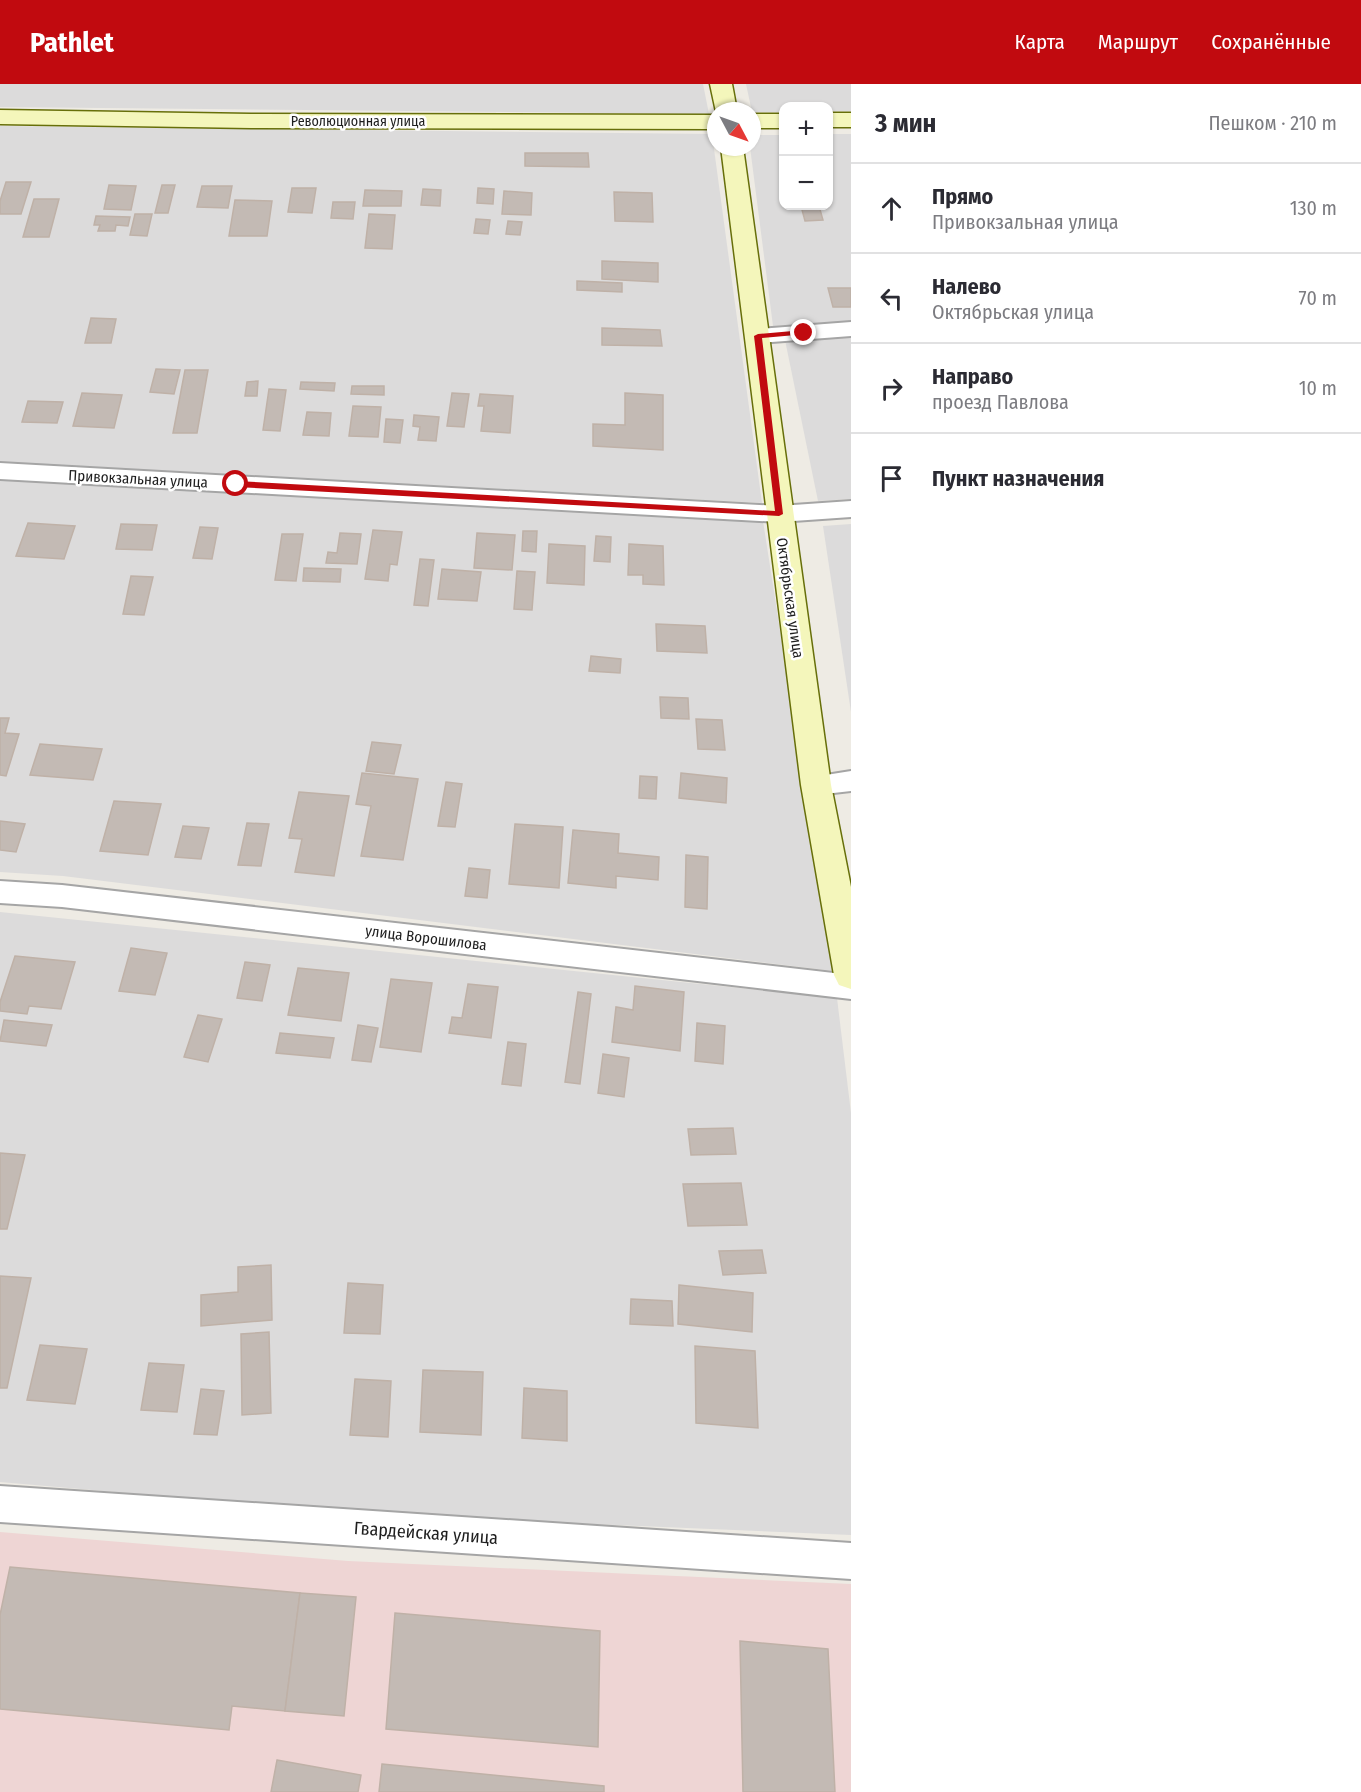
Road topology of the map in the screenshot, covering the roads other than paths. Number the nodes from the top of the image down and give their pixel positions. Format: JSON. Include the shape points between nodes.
{"nodes":[{"id":1,"x":721,"y":84,"type":"edge"},
{"id":2,"x":724,"y":102,"type":"edge"},
{"id":3,"x":0,"y":117,"type":"edge"},
{"id":4,"x":833,"y":120,"type":"edge"},
{"id":5,"x":851,"y":120,"type":"edge"},
{"id":6,"x":761,"y":121,"type":"edge"},
{"id":7,"x":779,"y":121,"type":"edge"},
{"id":8,"x":707,"y":122,"type":"edge"},
{"id":9,"x":733,"y":156,"type":"edge"},
{"id":10,"x":851,"y":329,"type":"edge"},
{"id":11,"x":758,"y":336,"type":"junction"},
{"id":12,"x":0,"y":471,"type":"edge"},
{"id":13,"x":851,"y":509,"type":"edge"},
{"id":14,"x":779,"y":514,"type":"junction"},
{"id":15,"x":851,"y":781,"type":"edge"},
{"id":16,"x":816,"y":785,"type":"junction"},
{"id":17,"x":0,"y":892,"type":"edge"},
{"id":18,"x":851,"y":975,"type":"edge"},
{"id":19,"x":851,"y":987,"type":"edge"},
{"id":20,"x":0,"y":1504,"type":"edge"},
{"id":21,"x":851,"y":1561,"type":"edge"}],
"edges":[{"from":1,"to":2,"type":"street"},
{"from":3,"to":8,"type":"street","name":"Революционная улица"},
{"from":4,"to":5,"type":"street"},
{"from":6,"to":7,"type":"street"},
{"from":9,"to":11,"type":"street","name":"Октябрьская улица"},
{"from":10,"to":11,"type":"street"},
{"from":11,"to":14,"type":"street","name":"Октябрьская улица"},
{"from":12,"to":14,"type":"street","name":"Привокзальная улица"},
{"from":13,"to":14,"type":"street","name":"Привокзальная улица"},
{"from":14,"to":16,"type":"street","name":"Октябрьская улица"},
{"from":15,"to":16,"type":"street"},
{"from":16,"to":18,"type":"street","name":"Октябрьская улица"},
{"from":17,"to":19,"type":"street","name":"улица Ворошилова"},
{"from":20,"to":21,"type":"street","name":"Гвардейская улица"}]}
